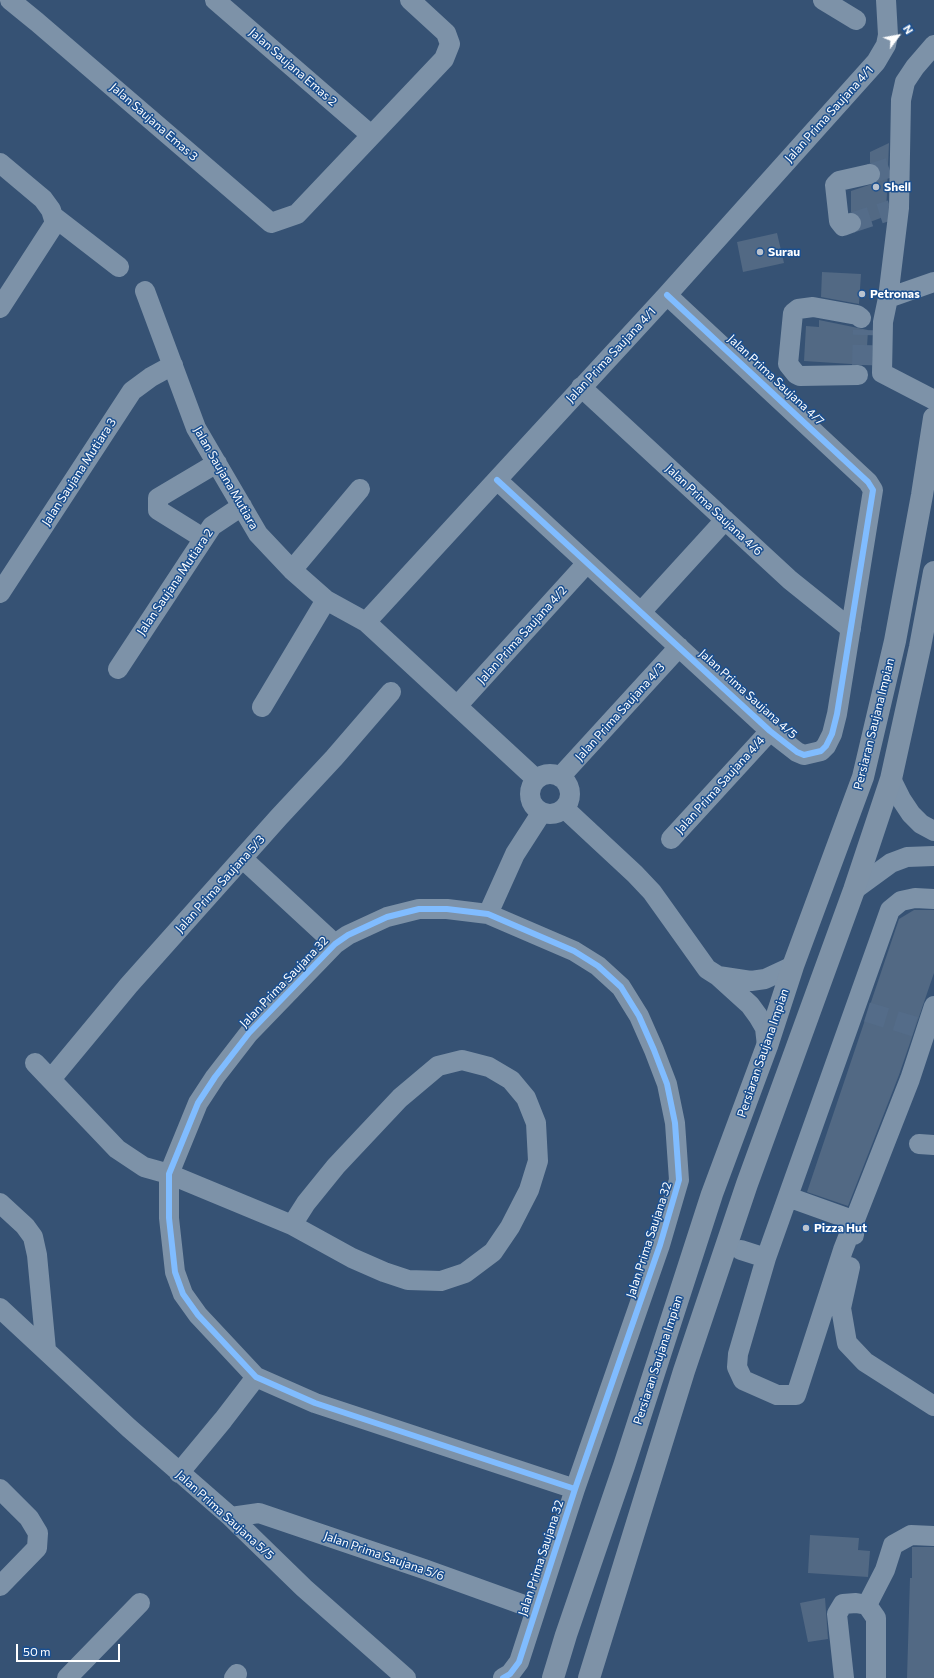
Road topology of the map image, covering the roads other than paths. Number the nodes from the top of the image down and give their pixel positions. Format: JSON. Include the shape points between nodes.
{"nodes":[{"id":1,"x":215,"y":0,"type":"edge"},
{"id":2,"x":410,"y":0,"type":"edge"},
{"id":3,"x":823,"y":0,"type":"edge"},
{"id":4,"x":886,"y":0,"type":"edge"},
{"id":5,"x":25,"y":8,"type":"edge"},
{"id":6,"x":856,"y":20,"type":"dead end"},
{"id":7,"x":934,"y":45,"type":"edge"},
{"id":8,"x":370,"y":135,"type":"junction"},
{"id":9,"x":0,"y":163,"type":"edge"},
{"id":10,"x":870,"y":174,"type":"tunnel mouth"},
{"id":11,"x":53,"y":216,"type":"junction"},
{"id":12,"x":851,"y":223,"type":"dead end"},
{"id":13,"x":119,"y":267,"type":"dead end"},
{"id":14,"x":934,"y":282,"type":"edge"},
{"id":15,"x":145,"y":291,"type":"dead end"},
{"id":16,"x":668,"y":295,"type":"junction"},
{"id":17,"x":888,"y":298,"type":"junction"},
{"id":18,"x":0,"y":308,"type":"edge"},
{"id":19,"x":883,"y":322,"type":"junction"},
{"id":20,"x":173,"y":365,"type":"junction"},
{"id":21,"x":882,"y":373,"type":"junction"},
{"id":22,"x":581,"y":387,"type":"junction"},
{"id":23,"x":934,"y":400,"type":"edge"},
{"id":24,"x":934,"y":418,"type":"edge"},
{"id":25,"x":217,"y":463,"type":"junction"},
{"id":26,"x":497,"y":480,"type":"junction"},
{"id":27,"x":868,"y":482,"type":"joint"},
{"id":28,"x":360,"y":489,"type":"dead end"},
{"id":29,"x":242,"y":506,"type":"junction"},
{"id":30,"x":725,"y":520,"type":"junction"},
{"id":31,"x":203,"y":538,"type":"junction"},
{"id":32,"x":587,"y":563,"type":"junction"},
{"id":33,"x":292,"y":570,"type":"junction"},
{"id":34,"x":934,"y":576,"type":"edge"},
{"id":35,"x":0,"y":593,"type":"edge"},
{"id":36,"x":326,"y":600,"type":"junction"},
{"id":37,"x":641,"y":612,"type":"junction"},
{"id":38,"x":366,"y":622,"type":"junction"},
{"id":39,"x":851,"y":629,"type":"junction"},
{"id":40,"x":679,"y":647,"type":"junction"},
{"id":41,"x":118,"y":669,"type":"dead end"},
{"id":42,"x":391,"y":692,"type":"dead end"},
{"id":43,"x":457,"y":706,"type":"junction"},
{"id":44,"x":262,"y":707,"type":"dead end"},
{"id":45,"x":770,"y":731,"type":"junction"},
{"id":46,"x":560,"y":777,"type":"junction"},
{"id":47,"x":536,"y":779,"type":"junction"},
{"id":48,"x":891,"y":779,"type":"junction"},
{"id":49,"x":564,"y":808,"type":"junction"},
{"id":50,"x":542,"y":812,"type":"junction"},
{"id":51,"x":934,"y":831,"type":"edge"},
{"id":52,"x":671,"y":839,"type":"dead end"},
{"id":53,"x":934,"y":856,"type":"edge"},
{"id":54,"x":243,"y":859,"type":"junction"},
{"id":55,"x":854,"y":890,"type":"junction"},
{"id":56,"x":934,"y":899,"type":"edge"},
{"id":57,"x":488,"y":914,"type":"junction"},
{"id":58,"x":335,"y":944,"type":"junction"},
{"id":59,"x":793,"y":966,"type":"junction"},
{"id":60,"x":718,"y":976,"type":"junction"},
{"id":61,"x":934,"y":1006,"type":"edge"},
{"id":62,"x":925,"y":1030,"type":"edge"},
{"id":63,"x":767,"y":1046,"type":"junction"},
{"id":64,"x":35,"y":1063,"type":"dead end"},
{"id":65,"x":917,"y":1075,"type":"dead end"},
{"id":66,"x":51,"y":1079,"type":"junction"},
{"id":67,"x":756,"y":1157,"type":"junction"},
{"id":68,"x":169,"y":1174,"type":"junction"},
{"id":69,"x":788,"y":1197,"type":"junction"},
{"id":70,"x":0,"y":1203,"type":"edge"},
{"id":71,"x":854,"y":1221,"type":"junction"},
{"id":72,"x":292,"y":1225,"type":"junction"},
{"id":73,"x":741,"y":1250,"type":"junction"},
{"id":74,"x":766,"y":1258,"type":"junction"},
{"id":75,"x":0,"y":1308,"type":"edge"},
{"id":76,"x":46,"y":1350,"type":"junction"},
{"id":77,"x":691,"y":1352,"type":"junction"},
{"id":78,"x":256,"y":1377,"type":"junction"},
{"id":79,"x":934,"y":1406,"type":"edge"},
{"id":80,"x":180,"y":1473,"type":"junction"},
{"id":81,"x":0,"y":1489,"type":"edge"},
{"id":82,"x":575,"y":1489,"type":"junction"},
{"id":83,"x":231,"y":1517,"type":"junction"},
{"id":84,"x":934,"y":1536,"type":"edge"},
{"id":85,"x":0,"y":1586,"type":"edge"},
{"id":86,"x":140,"y":1603,"type":"dead end"},
{"id":87,"x":867,"y":1604,"type":"junction"},
{"id":88,"x":535,"y":1609,"type":"junction"},
{"id":89,"x":67,"y":1678,"type":"edge"},
{"id":90,"x":406,"y":1678,"type":"edge"},
{"id":91,"x":503,"y":1678,"type":"edge"},
{"id":92,"x":553,"y":1678,"type":"edge"},
{"id":93,"x":589,"y":1678,"type":"edge"},
{"id":94,"x":844,"y":1678,"type":"edge"},
{"id":95,"x":876,"y":1678,"type":"edge"}],
"edges":[{"from":1,"to":8,"type":"street","name":"Jalan Saujana Emas 2"},
{"from":2,"to":8,"type":"street","via":[[446,33],[450,44],[444,58],[417,89]]},
{"from":3,"to":6,"type":"street"},
{"from":4,"to":16,"type":"street","name":"Jalan Prima Saujana 4/1","via":[[888,35],[886,45],[876,62]]},
{"from":5,"to":8,"type":"street","name":"Jalan Saujana Emas 3","via":[[271,223],[297,214]]},
{"from":7,"to":17,"type":"street","via":[[905,82],[901,100]]},
{"from":9,"to":11,"type":"street","via":[[43,199],[52,210]]},
{"from":10,"to":12,"type":"street","via":[[835,185],[839,221],[842,226]]},
{"from":11,"to":13,"type":"street"},
{"from":11,"to":18,"type":"street","via":[[55,223]]},
{"from":14,"to":17,"type":"street"},
{"from":15,"to":20,"type":"street","name":"Jalan Saujana Mutiara"},
{"from":16,"to":22,"type":"street","name":"Jalan Prima Saujana 4/1"},
{"from":16,"to":27,"type":"street","name":"Jalan Prima Saujana 4/7"},
{"from":17,"to":19,"type":"street"},
{"from":19,"to":21,"type":"street"},
{"from":19,"to":21,"type":"street","via":[[862,324],[857,315],[812,307],[798,309],[793,313],[788,364],[800,376],[860,370]]},
{"from":20,"to":25,"type":"street","name":"Jalan Saujana Mutiara","via":[[196,428]]},
{"from":20,"to":35,"type":"street","name":"Jalan Saujana Mutiara 3","via":[[132,391]]},
{"from":21,"to":23,"type":"street"},
{"from":22,"to":26,"type":"street","name":"Jalan Prima Saujana 4/1"},
{"from":22,"to":30,"type":"street","name":"Jalan Prima Saujana 4/6"},
{"from":24,"to":59,"type":"highway","name":"Persiaran Saujana Impian","via":[[895,641],[863,777]]},
{"from":25,"to":29,"type":"street","name":"Jalan Saujana Mutiara"},
{"from":25,"to":31,"type":"street","via":[[158,498],[158,510]]},
{"from":26,"to":32,"type":"street","name":"Jalan Prima Saujana 4/5"},
{"from":26,"to":38,"type":"street","name":"Jalan Prima Saujana 4/1"},
{"from":27,"to":39,"type":"street","name":"Jalan Prima Saujana 4/5","via":[[873,490],[872,500]]},
{"from":28,"to":33,"type":"street"},
{"from":29,"to":31,"type":"street","name":"Jalan Saujana Mutiara 2","via":[[212,526]]},
{"from":29,"to":33,"type":"street","name":"Jalan Saujana Mutiara","via":[[258,534]]},
{"from":30,"to":37,"type":"street"},
{"from":30,"to":39,"type":"street","name":"Jalan Prima Saujana 4/6","via":[[790,580]]},
{"from":31,"to":41,"type":"street","name":"Jalan Saujana Mutiara 2"},
{"from":32,"to":37,"type":"street","name":"Jalan Prima Saujana 4/5"},
{"from":32,"to":43,"type":"street","name":"Jalan Prima Saujana 4/2"},
{"from":33,"to":36,"type":"street","name":"Jalan Saujana Mutiara"},
{"from":34,"to":48,"type":"highway"},
{"from":36,"to":38,"type":"street","name":"Jalan Saujana Mutiara"},
{"from":36,"to":44,"type":"street"},
{"from":37,"to":40,"type":"street","name":"Jalan Prima Saujana 4/5"},
{"from":38,"to":43,"type":"street","name":"Jalan Saujana Mutiara"},
{"from":39,"to":45,"type":"street","name":"Jalan Prima Saujana 4/5","via":[[834,728],[826,746],[821,751],[804,755]]},
{"from":40,"to":45,"type":"street","name":"Jalan Prima Saujana 4/5"},
{"from":40,"to":46,"type":"street","name":"Jalan Prima Saujana 4/3"},
{"from":42,"to":54,"type":"street","name":"Jalan Prima Saujana 5/3"},
{"from":43,"to":47,"type":"street","name":"Jalan Saujana Mutiara"},
{"from":45,"to":52,"type":"street","name":"Jalan Prima Saujana 4/4"},
{"from":46,"to":47,"type":"street","via":[[547,774]]},
{"from":46,"to":49,"type":"street","via":[[567,783],[570,797]]},
{"from":47,"to":50,"type":"street","via":[[530,797],[532,803]]},
{"from":48,"to":51,"type":"street","via":[[911,814],[921,824]]},
{"from":48,"to":55,"type":"highway"},
{"from":49,"to":50,"type":"street","via":[[552,814]]},
{"from":49,"to":60,"type":"street","via":[[652,892],[707,968]]},
{"from":50,"to":57,"type":"street","via":[[515,854]]},
{"from":53,"to":55,"type":"street","via":[[907,857],[892,863]]},
{"from":54,"to":58,"type":"street"},
{"from":54,"to":66,"type":"street","name":"Jalan Prima Saujana 5/3","via":[[129,985]]},
{"from":55,"to":67,"type":"highway"},
{"from":56,"to":69,"type":"street","via":[[915,898],[901,901],[890,910],[861,1010]]},
{"from":57,"to":58,"type":"street","name":"Jalan Prima Saujana 32","via":[[447,909],[419,909],[387,917]]},
{"from":57,"to":82,"type":"street","name":"Jalan Prima Saujana 32","via":[[574,951],[598,966],[621,987],[639,1016],[654,1050],[667,1084],[675,1122],[680,1180]]},
{"from":58,"to":68,"type":"street","name":"Jalan Prima Saujana 32","via":[[249,1033],[215,1077],[198,1103]]},
{"from":59,"to":60,"type":"street","via":[[765,979],[751,981]]},
{"from":59,"to":63,"type":"highway","name":"Persiaran Saujana Impian"},
{"from":60,"to":63,"type":"street","via":[[750,1005],[758,1016],[765,1028]]},
{"from":61,"to":62,"type":"street"},
{"from":62,"to":65,"type":"street","via":[[929,1038]]},
{"from":62,"to":71,"type":"street","via":[[910,1079]]},
{"from":63,"to":92,"type":"highway","name":"Persiaran Saujana Impian","via":[[712,1194]]},
{"from":64,"to":66,"type":"street"},
{"from":66,"to":68,"type":"street","via":[[117,1149],[144,1167]]},
{"from":67,"to":73,"type":"highway","via":[[758,1189]]},
{"from":67,"to":77,"type":"highway"},
{"from":68,"to":72,"type":"street"},
{"from":68,"to":78,"type":"street","via":[[171,1254],[183,1294],[198,1315]]},
{"from":69,"to":71,"type":"street"},
{"from":69,"to":74,"type":"street"},
{"from":70,"to":76,"type":"street","via":[[34,1237]]},
{"from":71,"to":74,"type":"street","via":[[796,1395],[777,1395],[743,1380],[738,1367],[738,1354]]},
{"from":71,"to":79,"type":"street","via":[[853,1250],[841,1308],[847,1343],[865,1362]]},
{"from":72,"to":72,"type":"street","via":[[352,1258],[408,1280],[441,1281],[465,1273],[493,1252],[510,1227],[529,1190],[538,1161],[536,1123],[526,1098],[511,1080],[489,1067],[462,1060],[438,1066],[400,1098],[336,1166]]},
{"from":73,"to":74,"type":"street"},
{"from":73,"to":77,"type":"highway","via":[[720,1309],[710,1328]]},
{"from":75,"to":76,"type":"street","name":"Jalan Prima Saujana 5/5"},
{"from":76,"to":80,"type":"street","name":"Jalan Prima Saujana 5/5"},
{"from":77,"to":93,"type":"highway"},
{"from":78,"to":80,"type":"street"},
{"from":78,"to":82,"type":"street","via":[[315,1403]]},
{"from":80,"to":83,"type":"street","name":"Jalan Prima Saujana 5/5"},
{"from":81,"to":85,"type":"street","via":[[30,1518],[38,1533],[37,1548]]},
{"from":82,"to":88,"type":"street","name":"Jalan Prima Saujana 32"},
{"from":83,"to":88,"type":"street","name":"Jalan Prima Saujana 5/6","via":[[259,1513]]},
{"from":83,"to":90,"type":"street","name":"Jalan Prima Saujana 5/5","via":[[304,1588]]},
{"from":84,"to":87,"type":"street","via":[[911,1535],[893,1545]]},
{"from":86,"to":89,"type":"street"},
{"from":87,"to":94,"type":"street","via":[[843,1604],[837,1614]]},
{"from":87,"to":95,"type":"street","via":[[876,1618]]},
{"from":88,"to":91,"type":"street","name":"Jalan Prima Saujana 32","via":[[519,1662],[510,1674]]}]}
